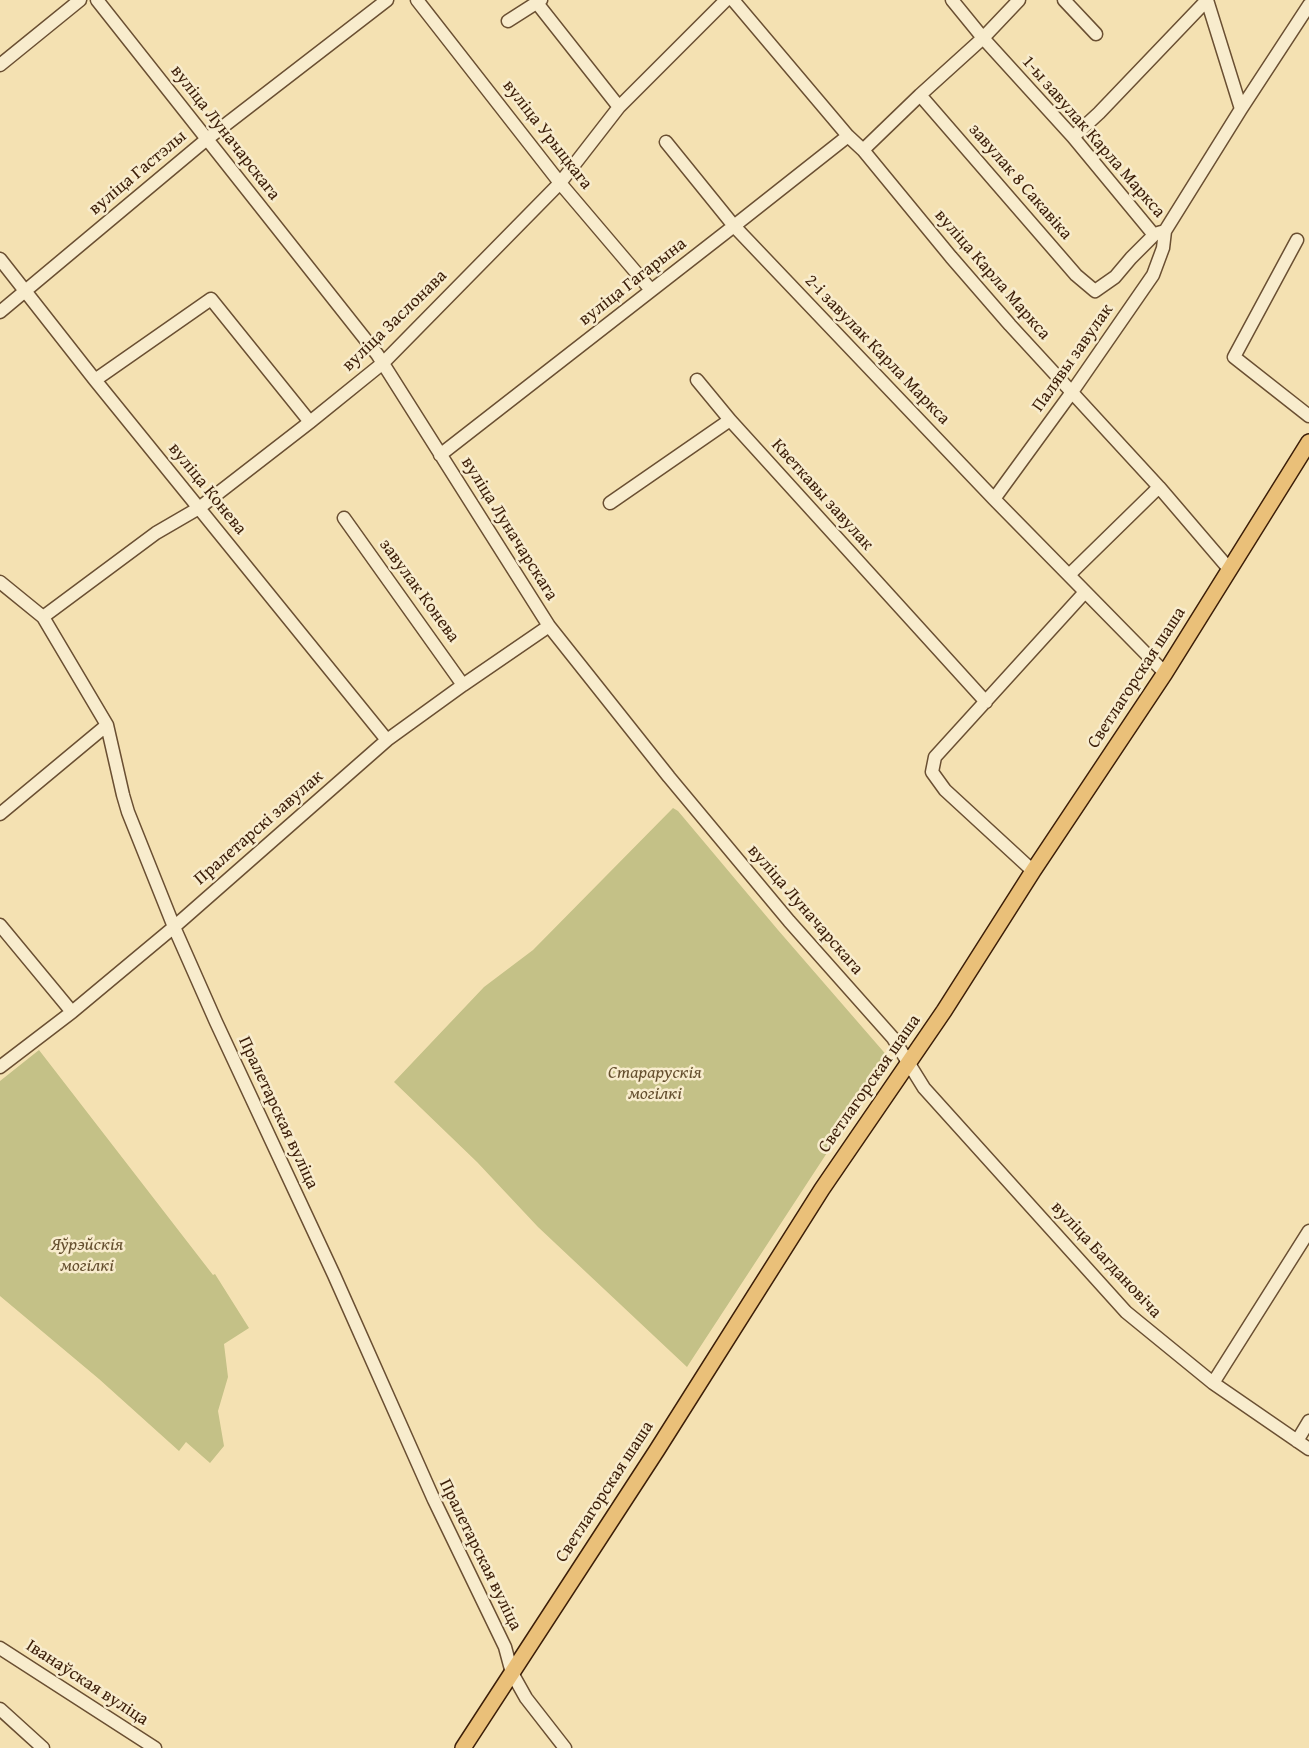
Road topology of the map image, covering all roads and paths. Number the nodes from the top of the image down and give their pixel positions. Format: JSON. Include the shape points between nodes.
{"nodes":[{"id":1,"x":80,"y":0,"type":"edge"},
{"id":2,"x":97,"y":0,"type":"edge"},
{"id":3,"x":387,"y":0,"type":"edge"},
{"id":4,"x":417,"y":0,"type":"edge"},
{"id":5,"x":726,"y":0,"type":"edge"},
{"id":6,"x":733,"y":0,"type":"edge"},
{"id":7,"x":952,"y":0,"type":"edge"},
{"id":8,"x":1019,"y":0,"type":"edge"},
{"id":9,"x":1064,"y":0,"type":"edge"},
{"id":10,"x":1207,"y":0,"type":"edge"},
{"id":11,"x":539,"y":1,"type":"edge"},
{"id":12,"x":1309,"y":5,"type":"edge"},
{"id":13,"x":508,"y":21,"type":"dead end"},
{"id":14,"x":1096,"y":34,"type":"dead end"},
{"id":15,"x":983,"y":38,"type":"junction"},
{"id":16,"x":0,"y":65,"type":"edge"},
{"id":17,"x":920,"y":95,"type":"junction"},
{"id":18,"x":619,"y":108,"type":"junction"},
{"id":19,"x":1241,"y":109,"type":"junction"},
{"id":20,"x":848,"y":136,"type":"junction"},
{"id":21,"x":1074,"y":137,"type":"junction"},
{"id":22,"x":207,"y":139,"type":"junction"},
{"id":23,"x":666,"y":142,"type":"dead end"},
{"id":24,"x":863,"y":150,"type":"junction"},
{"id":25,"x":560,"y":183,"type":"junction"},
{"id":26,"x":734,"y":226,"type":"junction"},
{"id":27,"x":1160,"y":233,"type":"junction"},
{"id":28,"x":1297,"y":240,"type":"dead end"},
{"id":29,"x":0,"y":259,"type":"edge"},
{"id":30,"x":651,"y":290,"type":"junction"},
{"id":31,"x":26,"y":291,"type":"junction"},
{"id":32,"x":1095,"y":291,"type":"joint"},
{"id":33,"x":0,"y":312,"type":"edge"},
{"id":34,"x":383,"y":363,"type":"junction"},
{"id":35,"x":95,"y":380,"type":"junction"},
{"id":36,"x":697,"y":380,"type":"dead end"},
{"id":37,"x":1072,"y":392,"type":"junction"},
{"id":38,"x":1309,"y":416,"type":"edge"},
{"id":39,"x":730,"y":420,"type":"junction"},
{"id":40,"x":310,"y":422,"type":"junction"},
{"id":41,"x":1309,"y":442,"type":"edge"},
{"id":42,"x":440,"y":455,"type":"junction"},
{"id":43,"x":1159,"y":487,"type":"junction"},
{"id":44,"x":994,"y":500,"type":"junction"},
{"id":45,"x":610,"y":503,"type":"dead end"},
{"id":46,"x":198,"y":508,"type":"junction"},
{"id":47,"x":344,"y":518,"type":"dead end"},
{"id":48,"x":1230,"y":570,"type":"junction"},
{"id":49,"x":1069,"y":575,"type":"junction"},
{"id":50,"x":0,"y":582,"type":"edge"},
{"id":51,"x":1085,"y":592,"type":"junction"},
{"id":52,"x":43,"y":617,"type":"junction"},
{"id":53,"x":549,"y":626,"type":"junction"},
{"id":54,"x":1165,"y":674,"type":"junction"},
{"id":55,"x":463,"y":685,"type":"junction"},
{"id":56,"x":986,"y":702,"type":"junction"},
{"id":57,"x":107,"y":725,"type":"junction"},
{"id":58,"x":387,"y":740,"type":"junction"},
{"id":59,"x":0,"y":814,"type":"edge"},
{"id":60,"x":1033,"y":871,"type":"junction"},
{"id":61,"x":0,"y":925,"type":"edge"},
{"id":62,"x":174,"y":927,"type":"junction"},
{"id":63,"x":72,"y":1012,"type":"junction"},
{"id":64,"x":909,"y":1063,"type":"junction"},
{"id":65,"x":0,"y":1067,"type":"edge"},
{"id":66,"x":1309,"y":1231,"type":"edge"},
{"id":67,"x":1213,"y":1383,"type":"junction"},
{"id":68,"x":1309,"y":1421,"type":"edge"},
{"id":69,"x":1297,"y":1441,"type":"junction"},
{"id":70,"x":1309,"y":1449,"type":"edge"},
{"id":71,"x":0,"y":1648,"type":"edge"},
{"id":72,"x":512,"y":1673,"type":"junction"},
{"id":73,"x":0,"y":1709,"type":"edge"},
{"id":74,"x":43,"y":1748,"type":"edge"},
{"id":75,"x":155,"y":1748,"type":"edge"},
{"id":76,"x":463,"y":1748,"type":"edge"},
{"id":77,"x":565,"y":1748,"type":"edge"}],
"edges":[{"from":1,"to":16,"type":"street"},
{"from":2,"to":22,"type":"street","name":"вуліца Луначарскага"},
{"from":3,"to":22,"type":"street","name":"вуліца Гастэлы"},
{"from":4,"to":25,"type":"street","name":"вуліца Урыцкага"},
{"from":5,"to":18,"type":"street","name":"вуліца Заслонава"},
{"from":6,"to":20,"type":"street","name":"вуліца Карла Маркса"},
{"from":7,"to":15,"type":"street","name":"1-ы завулак Карла Маркса"},
{"from":8,"to":15,"type":"street"},
{"from":9,"to":14,"type":"street"},
{"from":10,"to":19,"type":"street"},
{"from":10,"to":21,"type":"street"},
{"from":11,"to":13,"type":"street"},
{"from":11,"to":18,"type":"street"},
{"from":12,"to":19,"type":"street","name":"Палявы завулак"},
{"from":15,"to":17,"type":"street"},
{"from":15,"to":21,"type":"street","name":"1-ы завулак Карла Маркса"},
{"from":17,"to":24,"type":"street"},
{"from":17,"to":32,"type":"street","name":"завулак 8 Сакавіка","via":[[1076,275]]},
{"from":18,"to":25,"type":"street","name":"вуліца Заслонава"},
{"from":19,"to":27,"type":"street","name":"Палявы завулак"},
{"from":20,"to":24,"type":"street","name":"вуліца Карла Маркса"},
{"from":20,"to":26,"type":"street","name":"вуліца Гагарына"},
{"from":21,"to":27,"type":"street","name":"1-ы завулак Карла Маркса"},
{"from":22,"to":31,"type":"street","name":"вуліца Гастэлы"},
{"from":22,"to":34,"type":"street","name":"вуліца Луначарскага"},
{"from":23,"to":26,"type":"street","name":"2-і завулак Карла Маркса"},
{"from":24,"to":37,"type":"street","name":"вуліца Карла Маркса","via":[[959,266]]},
{"from":25,"to":30,"type":"street","name":"вуліца Урыцкага"},
{"from":25,"to":34,"type":"street","name":"вуліца Заслонава"},
{"from":26,"to":30,"type":"street","name":"вуліца Гагарына"},
{"from":26,"to":44,"type":"street","name":"2-і завулак Карла Маркса"},
{"from":27,"to":32,"type":"street","name":"1-ы завулак Карла Маркса"},
{"from":27,"to":37,"type":"street","name":"Палявы завулак","via":[[1163,249],[1153,275]]},
{"from":28,"to":38,"type":"street","via":[[1234,357]]},
{"from":29,"to":31,"type":"street","name":"вуліца Конева"},
{"from":30,"to":42,"type":"street","name":"вуліца Гагарына"},
{"from":31,"to":33,"type":"street","name":"вуліца Гастэлы"},
{"from":31,"to":35,"type":"street","name":"вуліца Конева"},
{"from":34,"to":40,"type":"street","name":"вуліца Заслонава"},
{"from":34,"to":42,"type":"street","name":"вуліца Луначарскага"},
{"from":35,"to":40,"type":"street","via":[[211,299]]},
{"from":35,"to":46,"type":"street","name":"вуліца Конева"},
{"from":36,"to":39,"type":"street","name":"Кветкавы завулак"},
{"from":37,"to":43,"type":"street","name":"вуліца Карла Маркса"},
{"from":37,"to":44,"type":"street","name":"Палявы завулак"},
{"from":39,"to":45,"type":"street"},
{"from":39,"to":56,"type":"street","name":"Кветкавы завулак"},
{"from":40,"to":46,"type":"street","name":"вуліца Заслонава"},
{"from":41,"to":48,"type":"main road","name":"Светлагорская шаша"},
{"from":42,"to":53,"type":"street","name":"вуліца Луначарскага"},
{"from":43,"to":48,"type":"street","name":"вуліца Карла Маркса"},
{"from":43,"to":49,"type":"street"},
{"from":44,"to":49,"type":"street","name":"2-і завулак Карла Маркса"},
{"from":46,"to":52,"type":"street","name":"вуліца Заслонава","via":[[156,533]]},
{"from":46,"to":58,"type":"street","name":"вуліца Конева"},
{"from":47,"to":55,"type":"street","name":"завулак Конева"},
{"from":48,"to":54,"type":"main road","name":"Светлагорская шаша"},
{"from":49,"to":51,"type":"street","name":"2-і завулак Карла Маркса"},
{"from":50,"to":52,"type":"street","name":"Пралетарская вуліца"},
{"from":51,"to":54,"type":"street","name":"2-і завулак Карла Маркса"},
{"from":51,"to":56,"type":"street"},
{"from":52,"to":57,"type":"street","name":"Пралетарская вуліца"},
{"from":53,"to":55,"type":"street","name":"Пралетарскі завулак"},
{"from":53,"to":64,"type":"street","name":"вуліца Луначарскага","via":[[676,785],[892,1038]]},
{"from":54,"to":60,"type":"main road","name":"Светлагорская шаша"},
{"from":55,"to":58,"type":"street","name":"Пралетарскі завулак"},
{"from":56,"to":60,"type":"street","via":[[934,757],[932,772],[945,790]]},
{"from":57,"to":59,"type":"street"},
{"from":57,"to":62,"type":"street","name":"Пралетарская вуліца","via":[[128,812]]},
{"from":58,"to":62,"type":"street","name":"Пралетарскі завулак"},
{"from":60,"to":64,"type":"main road","name":"Светлагорская шаша"},
{"from":61,"to":63,"type":"street"},
{"from":62,"to":63,"type":"street","name":"Пралетарскі завулак"},
{"from":62,"to":72,"type":"street","name":"Пралетарская вуліца","via":[[434,1500],[505,1647]]},
{"from":63,"to":65,"type":"street","name":"Пралетарскі завулак"},
{"from":64,"to":67,"type":"street","name":"вуліца Багдановіча","via":[[924,1088],[1126,1312]]},
{"from":64,"to":72,"type":"main road","name":"Светлагорская шаша","via":[[822,1189]]},
{"from":66,"to":67,"type":"street"},
{"from":67,"to":69,"type":"street","name":"вуліца Багдановіча"},
{"from":68,"to":69,"type":"street"},
{"from":69,"to":70,"type":"street","name":"вуліца Багдановіча"},
{"from":71,"to":75,"type":"street","name":"Іванаўская вуліца"},
{"from":72,"to":76,"type":"main road","name":"Светлагорская шаша"},
{"from":72,"to":77,"type":"street","name":"Пралетарская вуліца"},
{"from":73,"to":74,"type":"street"}]}
